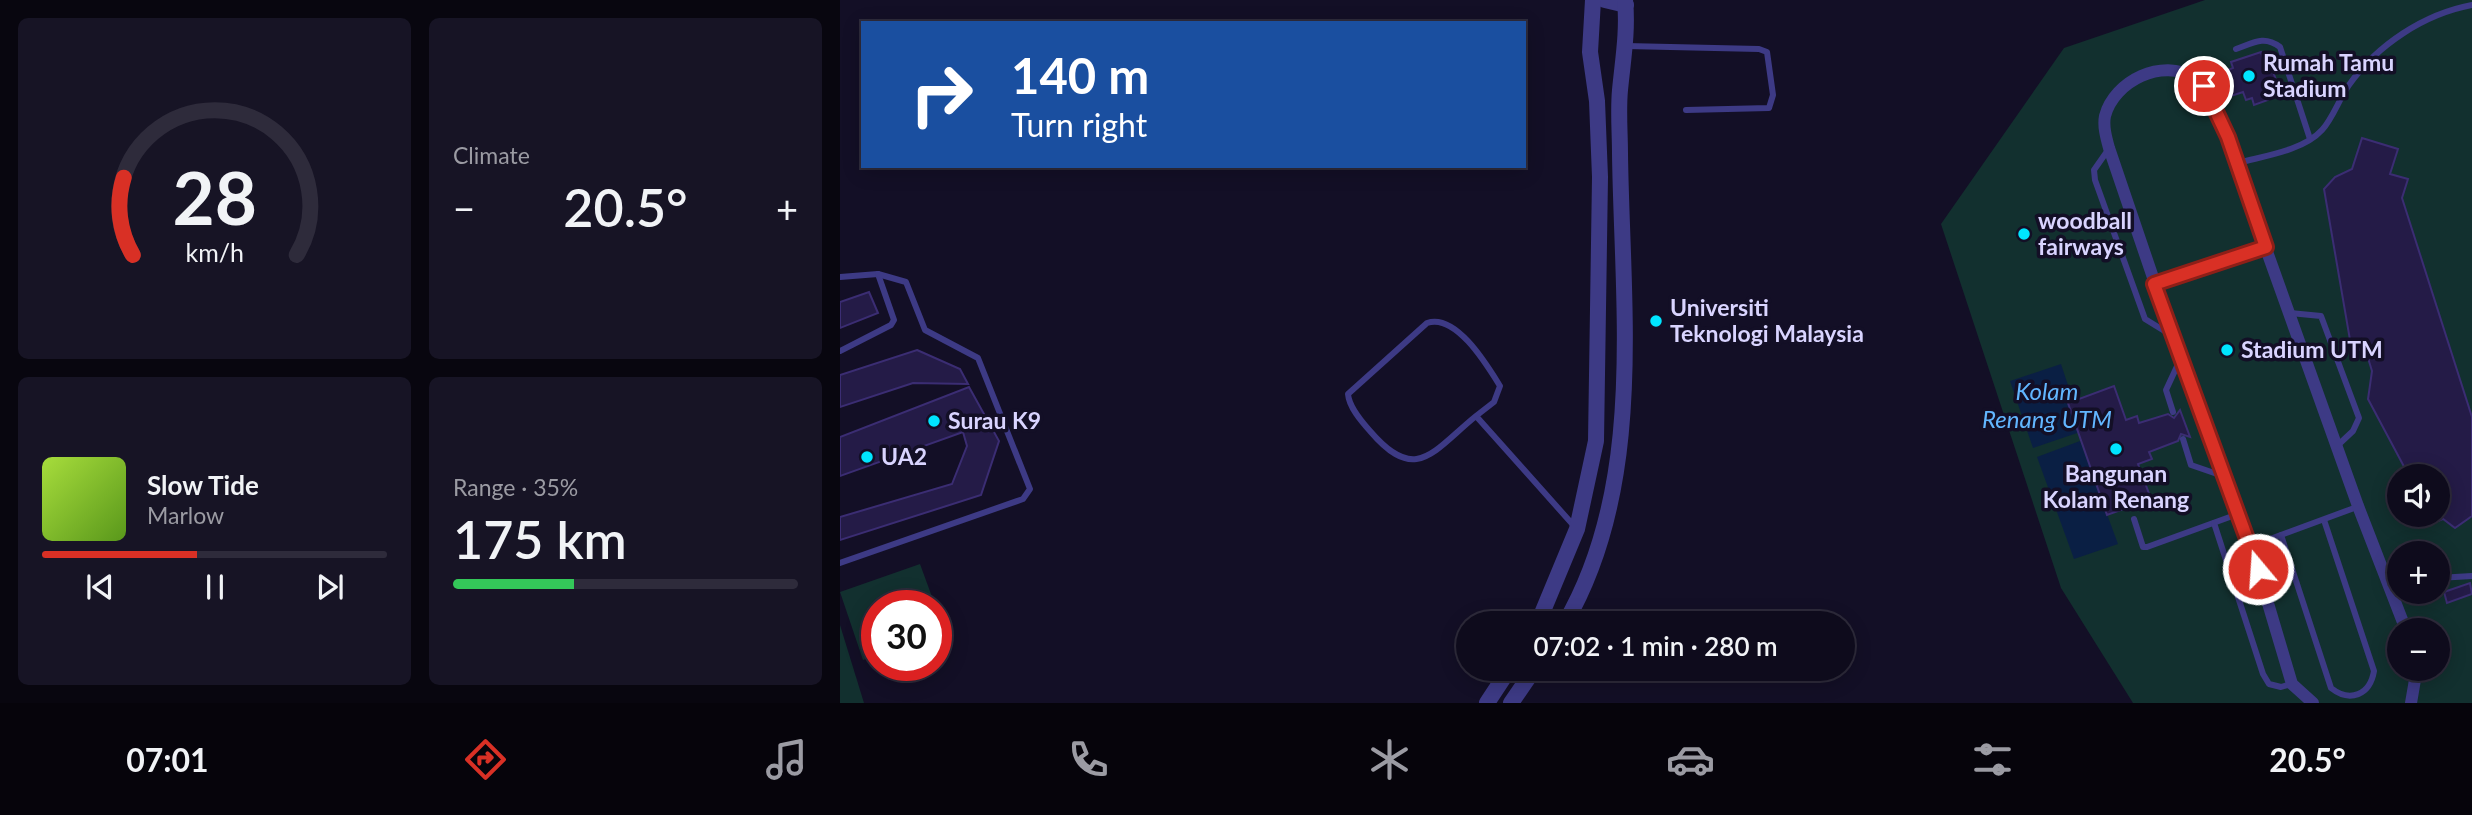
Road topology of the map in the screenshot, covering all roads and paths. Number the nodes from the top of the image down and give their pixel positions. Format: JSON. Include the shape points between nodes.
{"nodes":[{"id":1,"x":1593,"y":0,"type":"edge"},
{"id":2,"x":1605,"y":0,"type":"edge"},
{"id":3,"x":1626,"y":2,"type":"edge"},
{"id":4,"x":2472,"y":5,"type":"edge"},
{"id":5,"x":1626,"y":46,"type":"junction"},
{"id":6,"x":2236,"y":49,"type":"dead end"},
{"id":7,"x":1686,"y":110,"type":"dead end"},
{"id":8,"x":2310,"y":139,"type":"junction"},
{"id":9,"x":2109,"y":148,"type":"junction"},
{"id":10,"x":2238,"y":163,"type":"junction"},
{"id":11,"x":2266,"y":247,"type":"junction"},
{"id":12,"x":878,"y":274,"type":"junction"},
{"id":13,"x":840,"y":276,"type":"edge"},
{"id":14,"x":2154,"y":284,"type":"junction"},
{"id":15,"x":2290,"y":313,"type":"junction"},
{"id":16,"x":2173,"y":336,"type":"junction"},
{"id":17,"x":840,"y":351,"type":"edge"},
{"id":18,"x":2181,"y":360,"type":"junction"},
{"id":19,"x":2173,"y":412,"type":"dead end"},
{"id":20,"x":1476,"y":416,"type":"junction"},
{"id":21,"x":2183,"y":439,"type":"dead end"},
{"id":22,"x":2337,"y":446,"type":"junction"},
{"id":23,"x":2222,"y":476,"type":"junction"},
{"id":24,"x":2358,"y":506,"type":"junction"},
{"id":25,"x":2238,"y":514,"type":"junction"},
{"id":26,"x":2134,"y":519,"type":"dead end"},
{"id":27,"x":2324,"y":520,"type":"junction"},
{"id":28,"x":2214,"y":523,"type":"junction"},
{"id":29,"x":1577,"y":529,"type":"junction"},
{"id":30,"x":2281,"y":535,"type":"junction"},
{"id":31,"x":2251,"y":546,"type":"junction"},
{"id":32,"x":840,"y":562,"type":"edge"},
{"id":33,"x":2387,"y":571,"type":"edge"},
{"id":34,"x":2472,"y":576,"type":"edge"},
{"id":35,"x":2450,"y":577,"type":"edge"},
{"id":36,"x":1543,"y":611,"type":"edge"},
{"id":37,"x":1570,"y":611,"type":"edge"},
{"id":38,"x":1501,"y":681,"type":"edge"},
{"id":39,"x":1526,"y":681,"type":"edge"},
{"id":40,"x":2415,"y":681,"type":"edge"},
{"id":41,"x":2292,"y":684,"type":"junction"},
{"id":42,"x":1487,"y":703,"type":"edge"},
{"id":43,"x":1511,"y":703,"type":"edge"},
{"id":44,"x":2313,"y":703,"type":"edge"},
{"id":45,"x":2411,"y":703,"type":"edge"}],
"edges":[{"from":1,"to":29,"type":"street","via":[[1590,52],[1600,177],[1596,441]]},
{"from":2,"to":3,"type":"street"},
{"from":3,"to":5,"type":"street"},
{"from":4,"to":8,"type":"lane","via":[[2431,18],[2392,42],[2351,82],[2322,130]]},
{"from":5,"to":7,"type":"lane","via":[[1767,52],[1773,96],[1769,108]]},
{"from":5,"to":37,"type":"street","via":[[1620,92],[1624,391],[1604,523]]},
{"from":6,"to":8,"type":"lane","via":[[2261,40],[2280,47]]},
{"from":8,"to":10,"type":"lane"},
{"from":9,"to":10,"type":"street","via":[[2104,118],[2109,103],[2132,80],[2160,70],[2181,72],[2204,86]]},
{"from":9,"to":14,"type":"street"},
{"from":9,"to":16,"type":"lane","via":[[2094,170],[2095,180],[2144,319]]},
{"from":10,"to":11,"type":"street"},
{"from":11,"to":14,"type":"lane"},
{"from":11,"to":15,"type":"street"},
{"from":12,"to":13,"type":"lane"},
{"from":12,"to":17,"type":"lane","via":[[894,320]]},
{"from":12,"to":32,"type":"lane","via":[[905,282],[925,330],[978,358],[1030,489],[1023,499]]},
{"from":14,"to":16,"type":"street"},
{"from":15,"to":22,"type":"street"},
{"from":15,"to":22,"type":"lane","via":[[2321,316],[2359,418]]},
{"from":16,"to":18,"type":"street"},
{"from":18,"to":19,"type":"lane","via":[[2166,390]]},
{"from":18,"to":23,"type":"street"},
{"from":20,"to":20,"type":"lane","via":[[1494,402],[1500,386],[1475,349],[1441,321],[1421,328],[1348,394],[1374,435],[1409,462],[1422,460]]},
{"from":20,"to":29,"type":"lane"},
{"from":21,"to":23,"type":"lane","via":[[2191,465]]},
{"from":22,"to":24,"type":"street"},
{"from":23,"to":25,"type":"street"},
{"from":24,"to":27,"type":"lane"},
{"from":24,"to":33,"type":"street"},
{"from":25,"to":28,"type":"lane"},
{"from":25,"to":31,"type":"street"},
{"from":26,"to":28,"type":"lane","via":[[2143,547]]},
{"from":27,"to":30,"type":"lane"},
{"from":27,"to":30,"type":"lane","via":[[2374,671],[2372,685],[2361,695],[2340,697],[2331,688]]},
{"from":28,"to":41,"type":"lane","via":[[2263,674],[2269,684]]},
{"from":29,"to":36,"type":"street"},
{"from":30,"to":31,"type":"lane"},
{"from":31,"to":41,"type":"street"},
{"from":34,"to":35,"type":"lane"},
{"from":38,"to":42,"type":"street"},
{"from":39,"to":43,"type":"street"},
{"from":40,"to":45,"type":"street"},
{"from":41,"to":44,"type":"street"}]}
